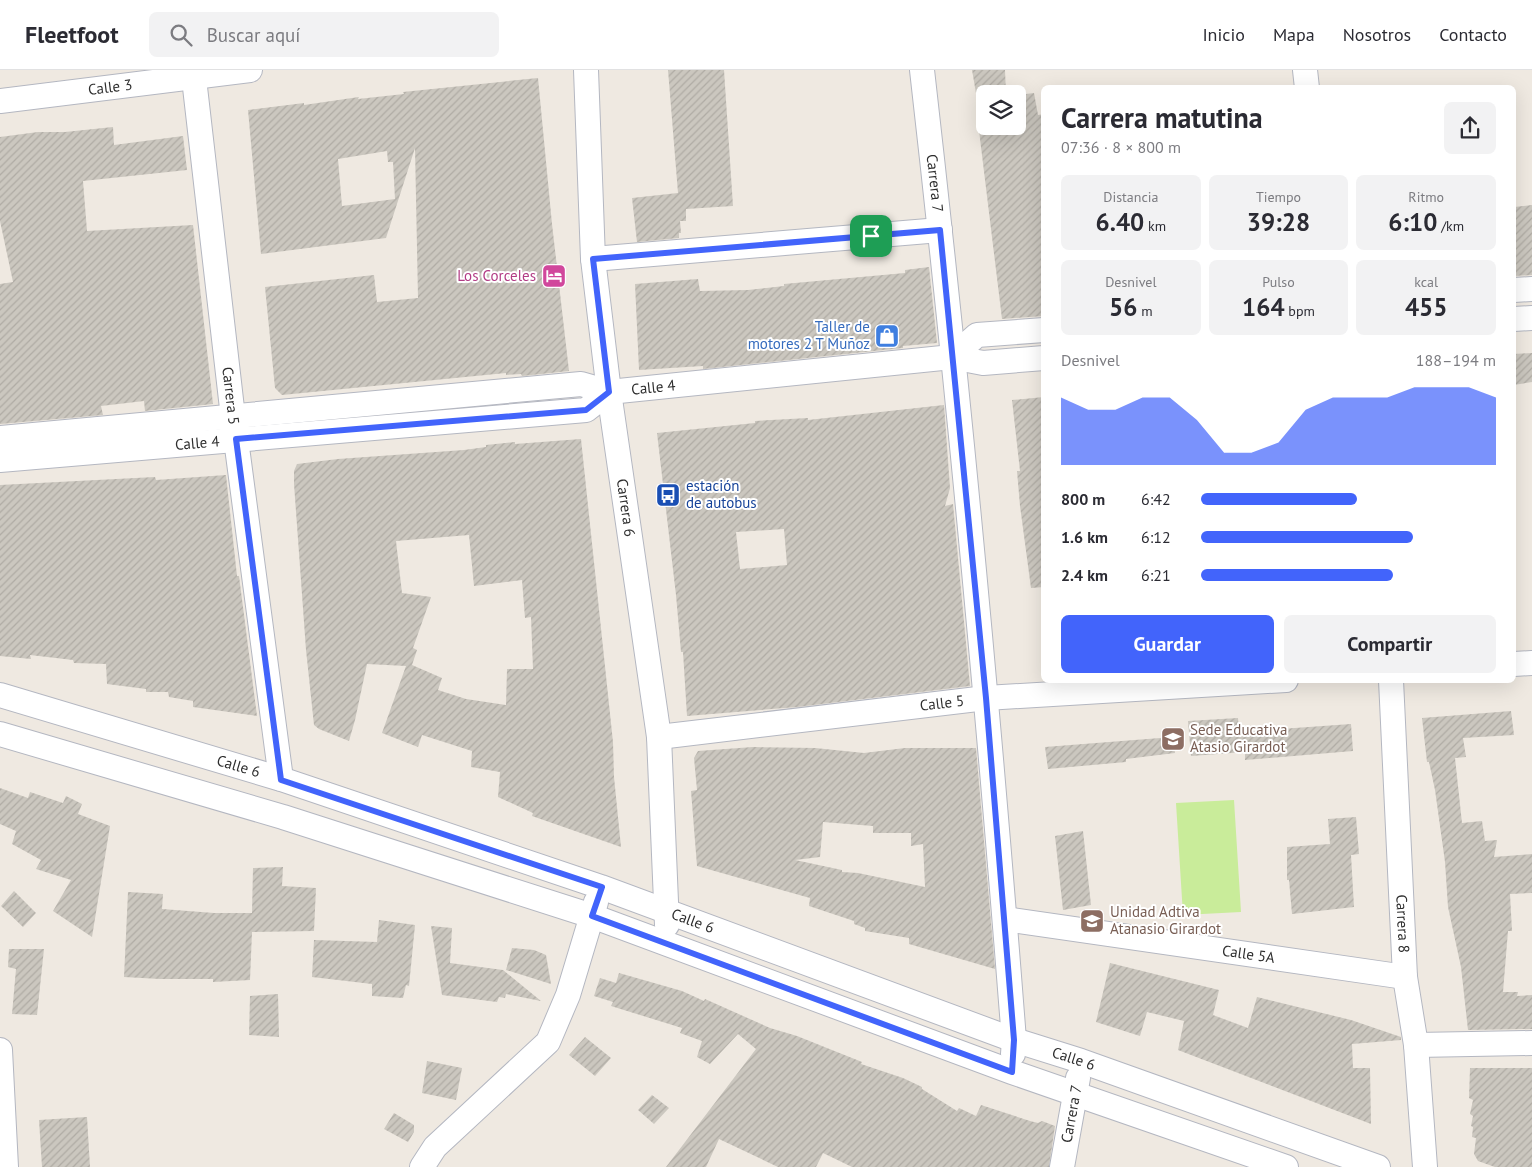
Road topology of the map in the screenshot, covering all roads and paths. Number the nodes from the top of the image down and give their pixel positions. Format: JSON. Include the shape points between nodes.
{"nodes":[{"id":1,"x":250,"y":70,"type":"edge"},
{"id":2,"x":586,"y":70,"type":"edge"},
{"id":3,"x":922,"y":70,"type":"edge"},
{"id":4,"x":1305,"y":70,"type":"edge"},
{"id":5,"x":193,"y":73,"type":"edge"},
{"id":6,"x":1307,"y":85,"type":"edge"},
{"id":7,"x":0,"y":101,"type":"edge"},
{"id":8,"x":940,"y":230,"type":"junction"},
{"id":9,"x":593,"y":259,"type":"junction"},
{"id":10,"x":1532,"y":289,"type":"edge"},
{"id":11,"x":1516,"y":290,"type":"edge"},
{"id":12,"x":1532,"y":318,"type":"edge"},
{"id":13,"x":1516,"y":319,"type":"edge"},
{"id":14,"x":1041,"y":330,"type":"edge"},
{"id":15,"x":952,"y":357,"type":"junction"},
{"id":16,"x":1041,"y":358,"type":"edge"},
{"id":17,"x":609,"y":392,"type":"junction"},
{"id":18,"x":235,"y":428,"type":"junction"},
{"id":19,"x":0,"y":438,"type":"edge"},
{"id":20,"x":0,"y":460,"type":"edge"},
{"id":21,"x":1532,"y":663,"type":"edge"},
{"id":22,"x":1516,"y":664,"type":"edge"},
{"id":23,"x":1236,"y":683,"type":"edge"},
{"id":24,"x":1391,"y":683,"type":"edge"},
{"id":25,"x":0,"y":695,"type":"edge"},
{"id":26,"x":986,"y":698,"type":"junction"},
{"id":27,"x":0,"y":734,"type":"edge"},
{"id":28,"x":659,"y":737,"type":"junction"},
{"id":29,"x":281,"y":780,"type":"junction"},
{"id":30,"x":602,"y":887,"type":"junction"},
{"id":31,"x":667,"y":911,"type":"junction"},
{"id":32,"x":592,"y":916,"type":"junction"},
{"id":33,"x":1004,"y":919,"type":"junction"},
{"id":34,"x":668,"y":944,"type":"junction"},
{"id":35,"x":1405,"y":977,"type":"junction"},
{"id":36,"x":1014,"y":1040,"type":"junction"},
{"id":37,"x":1532,"y":1043,"type":"edge"},
{"id":38,"x":1416,"y":1045,"type":"junction"},
{"id":39,"x":0,"y":1050,"type":"edge"},
{"id":40,"x":1081,"y":1061,"type":"junction"},
{"id":41,"x":1012,"y":1072,"type":"junction"},
{"id":42,"x":1075,"y":1094,"type":"junction"},
{"id":43,"x":6,"y":1167,"type":"edge"},
{"id":44,"x":422,"y":1167,"type":"edge"},
{"id":45,"x":1062,"y":1167,"type":"edge"},
{"id":46,"x":1286,"y":1167,"type":"edge"},
{"id":47,"x":1378,"y":1167,"type":"edge"},
{"id":48,"x":1424,"y":1167,"type":"edge"}],
"edges":[{"from":1,"to":5,"type":"street","name":"Calle 3"},
{"from":2,"to":9,"type":"street","name":"Carrera 6"},
{"from":3,"to":8,"type":"street","name":"Carrera 7"},
{"from":4,"to":6,"type":"street"},
{"from":5,"to":7,"type":"street","name":"Calle 3"},
{"from":5,"to":18,"type":"street","name":"Carrera 5"},
{"from":8,"to":9,"type":"street"},
{"from":8,"to":15,"type":"street","name":"Carrera 7"},
{"from":9,"to":17,"type":"street","name":"Carrera 6"},
{"from":10,"to":11,"type":"street"},
{"from":12,"to":13,"type":"street"},
{"from":14,"to":15,"type":"street","via":[[978,335]]},
{"from":15,"to":16,"type":"street","name":"Calle 4","via":[[983,363]]},
{"from":15,"to":17,"type":"street","name":"Calle 4"},
{"from":15,"to":26,"type":"street","name":"Carrera 7"},
{"from":17,"to":18,"type":"street","name":"Calle 4","via":[[586,410]]},
{"from":17,"to":28,"type":"street","name":"Carrera 6"},
{"from":18,"to":19,"type":"street"},
{"from":18,"to":20,"type":"street","name":"Calle 4"},
{"from":18,"to":29,"type":"street","name":"Carrera 5"},
{"from":21,"to":22,"type":"street"},
{"from":23,"to":26,"type":"street","name":"Calle 5"},
{"from":24,"to":35,"type":"street","name":"Carrera 8"},
{"from":25,"to":29,"type":"street","name":"Calle 6"},
{"from":26,"to":28,"type":"street","name":"Calle 5"},
{"from":26,"to":33,"type":"street","name":"Carrera 7"},
{"from":27,"to":32,"type":"street","name":"Calle 6","via":[[283,818]]},
{"from":28,"to":31,"type":"street","name":"Carrera 6"},
{"from":29,"to":30,"type":"street","name":"Calle 6"},
{"from":30,"to":31,"type":"street","name":"Calle 6"},
{"from":30,"to":32,"type":"street"},
{"from":31,"to":34,"type":"street","name":"Carrera 6"},
{"from":31,"to":36,"type":"street","name":"Calle 6"},
{"from":32,"to":34,"type":"street","name":"Calle 6"},
{"from":32,"to":44,"type":"street","via":[[568,995],[548,1042],[435,1147]]},
{"from":33,"to":35,"type":"street","name":"Calle 5A"},
{"from":33,"to":36,"type":"street","name":"Carrera 7"},
{"from":34,"to":41,"type":"street","name":"Calle 6"},
{"from":35,"to":38,"type":"street","name":"Carrera 8"},
{"from":36,"to":40,"type":"street","name":"Calle 6"},
{"from":36,"to":41,"type":"street","name":"Carrera 7"},
{"from":37,"to":38,"type":"street"},
{"from":38,"to":48,"type":"street","name":"Carrera 8"},
{"from":39,"to":43,"type":"street"},
{"from":40,"to":42,"type":"street","name":"Carrera 7"},
{"from":40,"to":47,"type":"street","name":"Calle 6"},
{"from":41,"to":42,"type":"street","name":"Calle 6"},
{"from":42,"to":45,"type":"street","name":"Carrera 7"},
{"from":42,"to":46,"type":"street","name":"Calle 6"}]}
